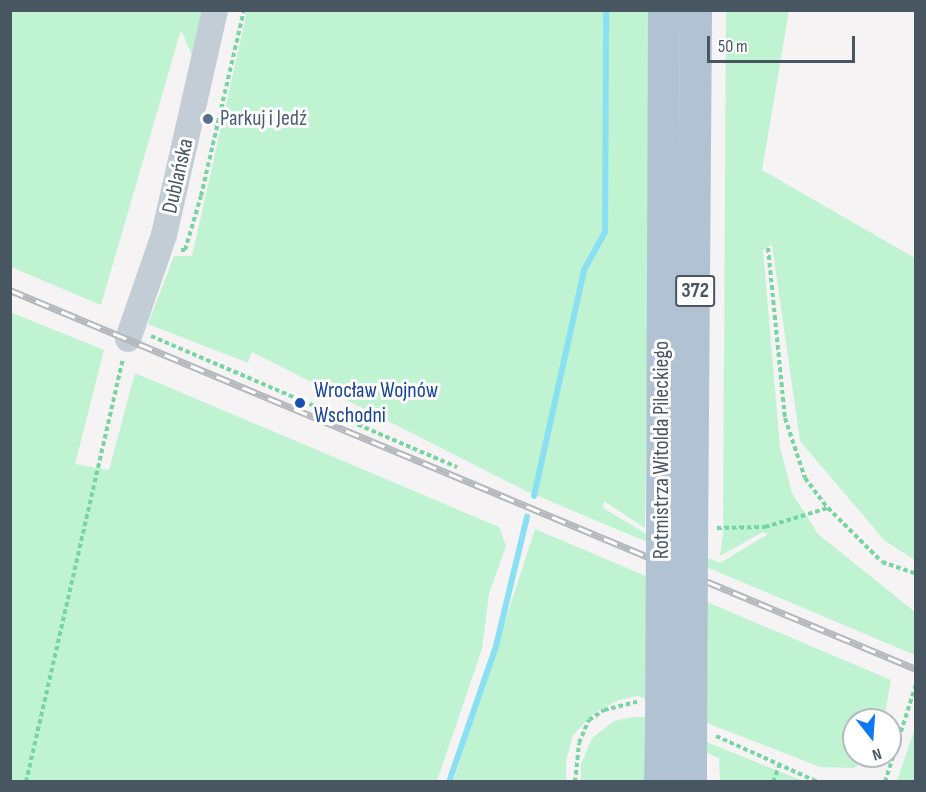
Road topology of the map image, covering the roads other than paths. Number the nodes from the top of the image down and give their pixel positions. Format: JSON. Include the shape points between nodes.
{"nodes":[{"id":1,"x":215,"y":10,"type":"edge"},
{"id":2,"x":664,"y":10,"type":"edge"},
{"id":3,"x":696,"y":10,"type":"edge"},
{"id":4,"x":135,"y":335,"type":"road end"},
{"id":5,"x":660,"y":782,"type":"edge"},
{"id":6,"x":691,"y":782,"type":"edge"}],
"edges":[{"from":1,"to":4,"type":"lane","name":"Dublańska","via":[[164,235]]},
{"from":2,"to":5,"type":"main road","name":"Rotmistrza Witolda Pileckiego","number":"372","bridge":true},
{"from":3,"to":6,"type":"main road","name":"Rotmistrza Witolda Pileckiego","number":"372","bridge":true,"via":[[704,537]]}]}
